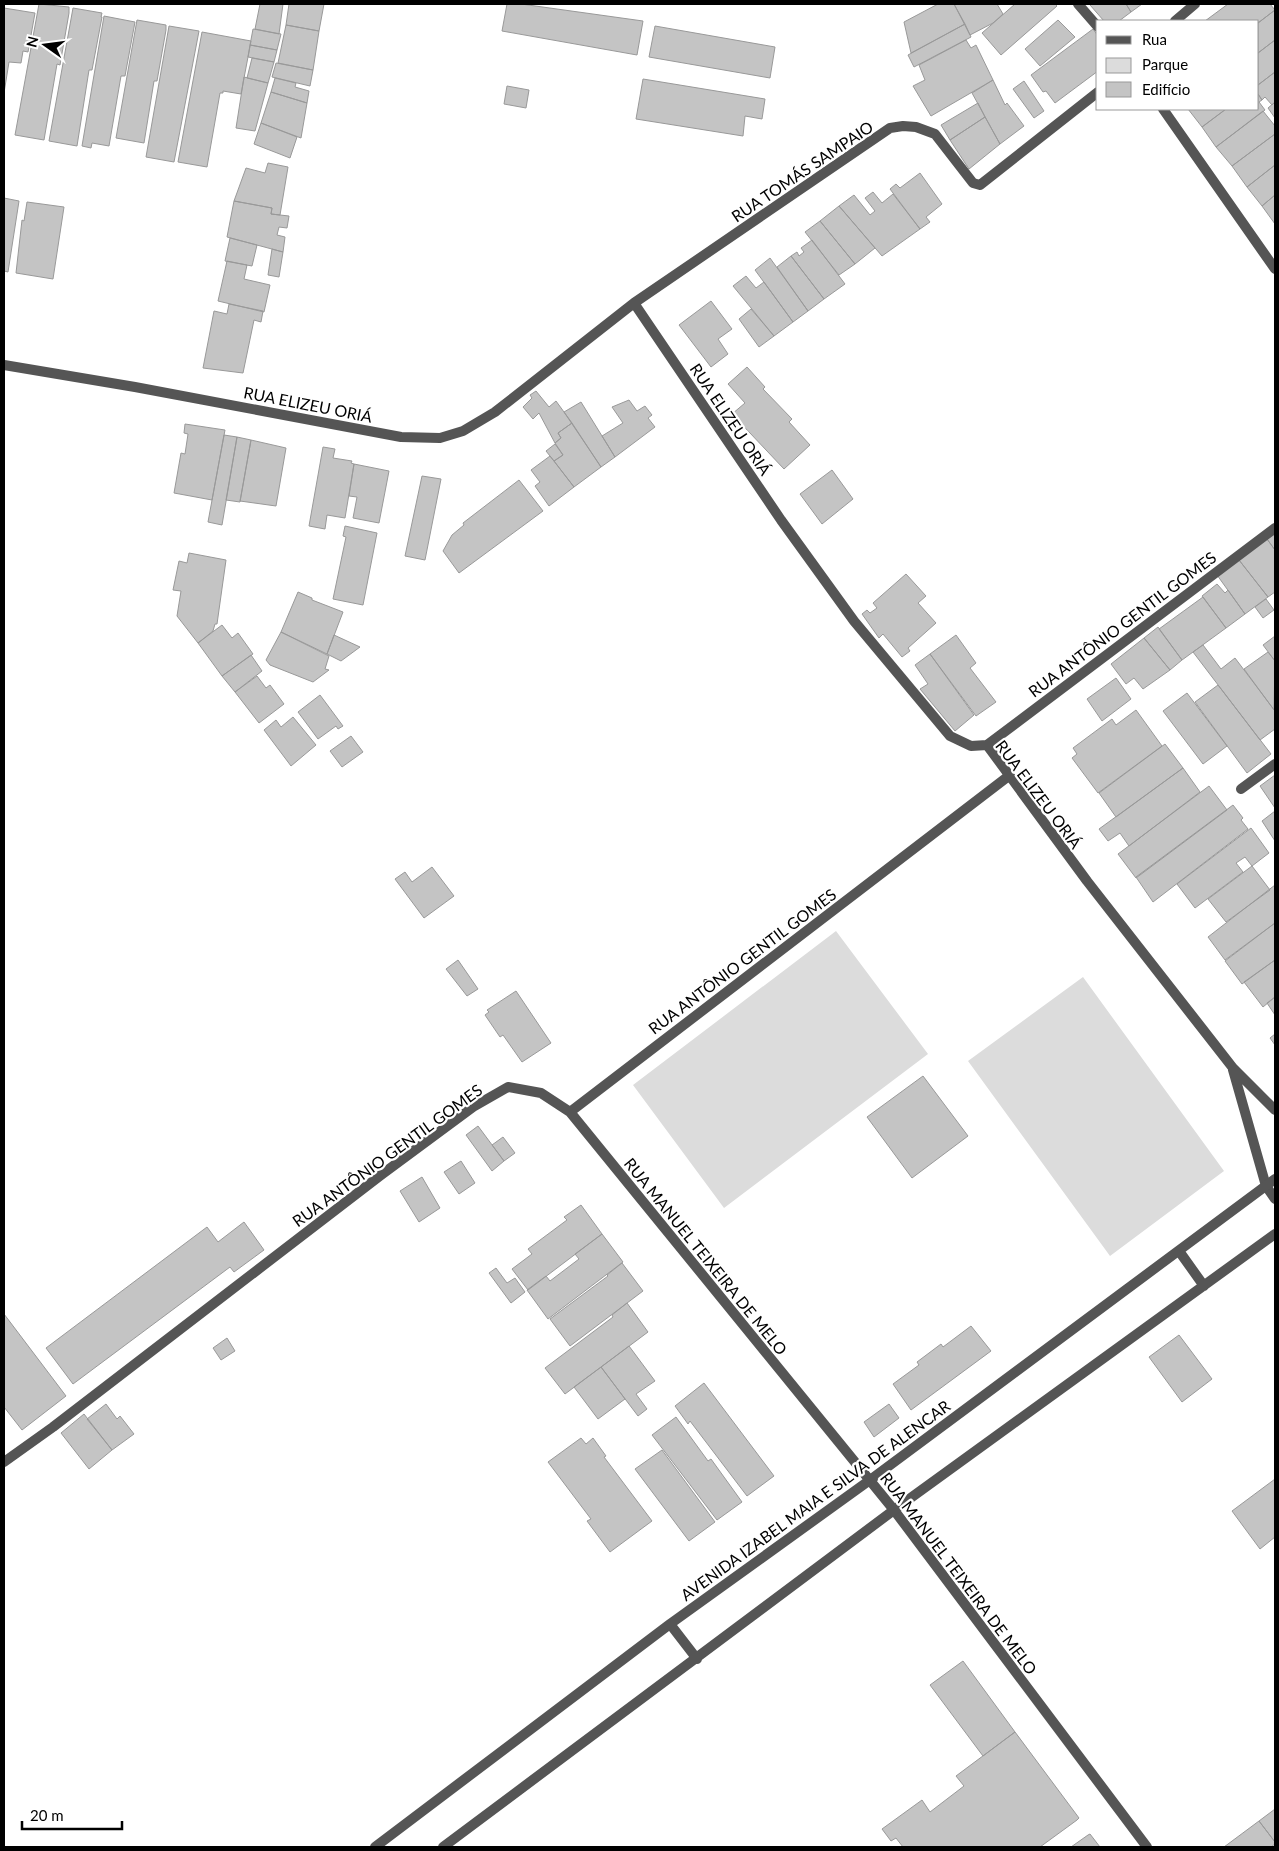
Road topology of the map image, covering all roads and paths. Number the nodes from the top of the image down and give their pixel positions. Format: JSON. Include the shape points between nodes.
{"nodes":[{"id":1,"x":1078,"y":4,"type":"edge"},
{"id":2,"x":1195,"y":4,"type":"edge"},
{"id":3,"x":1176,"y":20,"type":"edge"},
{"id":4,"x":1096,"y":25,"type":"edge"},
{"id":5,"x":1096,"y":94,"type":"edge"},
{"id":6,"x":1164,"y":110,"type":"edge"},
{"id":7,"x":1275,"y":269,"type":"edge"},
{"id":8,"x":634,"y":303,"type":"junction"},
{"id":9,"x":4,"y":365,"type":"edge"},
{"id":10,"x":1275,"y":528,"type":"edge"},
{"id":11,"x":987,"y":745,"type":"junction"},
{"id":12,"x":1275,"y":764,"type":"edge"},
{"id":13,"x":1010,"y":775,"type":"junction"},
{"id":14,"x":1241,"y":789,"type":"dead end"},
{"id":15,"x":1233,"y":1068,"type":"junction"},
{"id":16,"x":1275,"y":1110,"type":"edge"},
{"id":17,"x":570,"y":1112,"type":"junction"},
{"id":18,"x":1275,"y":1179,"type":"edge"},
{"id":19,"x":1266,"y":1186,"type":"junction"},
{"id":20,"x":1275,"y":1199,"type":"edge"},
{"id":21,"x":1275,"y":1234,"type":"edge"},
{"id":22,"x":1179,"y":1251,"type":"junction"},
{"id":23,"x":1204,"y":1286,"type":"junction"},
{"id":24,"x":4,"y":1462,"type":"edge"},
{"id":25,"x":870,"y":1480,"type":"junction"},
{"id":26,"x":894,"y":1510,"type":"junction"},
{"id":27,"x":670,"y":1624,"type":"junction"},
{"id":28,"x":697,"y":1659,"type":"junction"},
{"id":29,"x":375,"y":1847,"type":"edge"},
{"id":30,"x":443,"y":1847,"type":"edge"},
{"id":31,"x":1147,"y":1847,"type":"edge"}],
"edges":[{"from":1,"to":4,"type":"street"},
{"from":2,"to":3,"type":"street"},
{"from":5,"to":8,"type":"street","name":"RUA TOMÁS SAMPAIO","via":[[980,185],[973,183],[935,134],[916,127],[890,128]]},
{"from":6,"to":7,"type":"street"},
{"from":8,"to":9,"type":"street","name":"RUA ELIZEU ORIÁ","via":[[496,412],[463,431],[440,438],[401,437]]},
{"from":8,"to":11,"type":"street","name":"RUA ELIZEU ORIÁ","via":[[781,520],[854,621],[950,736],[970,746]]},
{"from":10,"to":11,"type":"street","name":"RUA ANTÔNIO GENTIL GOMES"},
{"from":11,"to":13,"type":"street","name":"RUA ELIZEU ORIÁ"},
{"from":12,"to":14,"type":"street"},
{"from":13,"to":15,"type":"street","name":"RUA ELIZEU ORIÁ","via":[[1087,881]]},
{"from":13,"to":17,"type":"street","name":"RUA ANTÔNIO GENTIL GOMES"},
{"from":15,"to":16,"type":"street","name":"RUA ELIZEU ORIÁ"},
{"from":15,"to":19,"type":"street","name":"RUA ELIZEU ORIÁ"},
{"from":17,"to":24,"type":"street","name":"RUA ANTÔNIO GENTIL GOMES","via":[[541,1092],[508,1087],[473,1107]]},
{"from":17,"to":25,"type":"street","name":"RUA MANUEL TEIXEIRA DE MELO"},
{"from":18,"to":19,"type":"street","name":"AVENIDA IZABEL MAIA E SILVA DE ALENCAR"},
{"from":19,"to":20,"type":"street","name":"RUA ELIZEU ORIÁ"},
{"from":19,"to":22,"type":"street","name":"AVENIDA IZABEL MAIA E SILVA DE ALENCAR"},
{"from":21,"to":23,"type":"street"},
{"from":22,"to":23,"type":"street"},
{"from":22,"to":25,"type":"street","name":"AVENIDA IZABEL MAIA E SILVA DE ALENCAR"},
{"from":23,"to":26,"type":"street"},
{"from":25,"to":26,"type":"street","name":"RUA MANUEL TEIXEIRA DE MELO"},
{"from":25,"to":27,"type":"street","name":"AVENIDA IZABEL MAIA E SILVA DE ALENCAR"},
{"from":26,"to":28,"type":"street"},
{"from":26,"to":31,"type":"street","name":"RUA MANUEL TEIXEIRA DE MELO"},
{"from":27,"to":28,"type":"street"},
{"from":27,"to":29,"type":"street","name":"AVENIDA IZABEL MAIA E SILVA DE ALENCAR"},
{"from":28,"to":30,"type":"street"}]}
